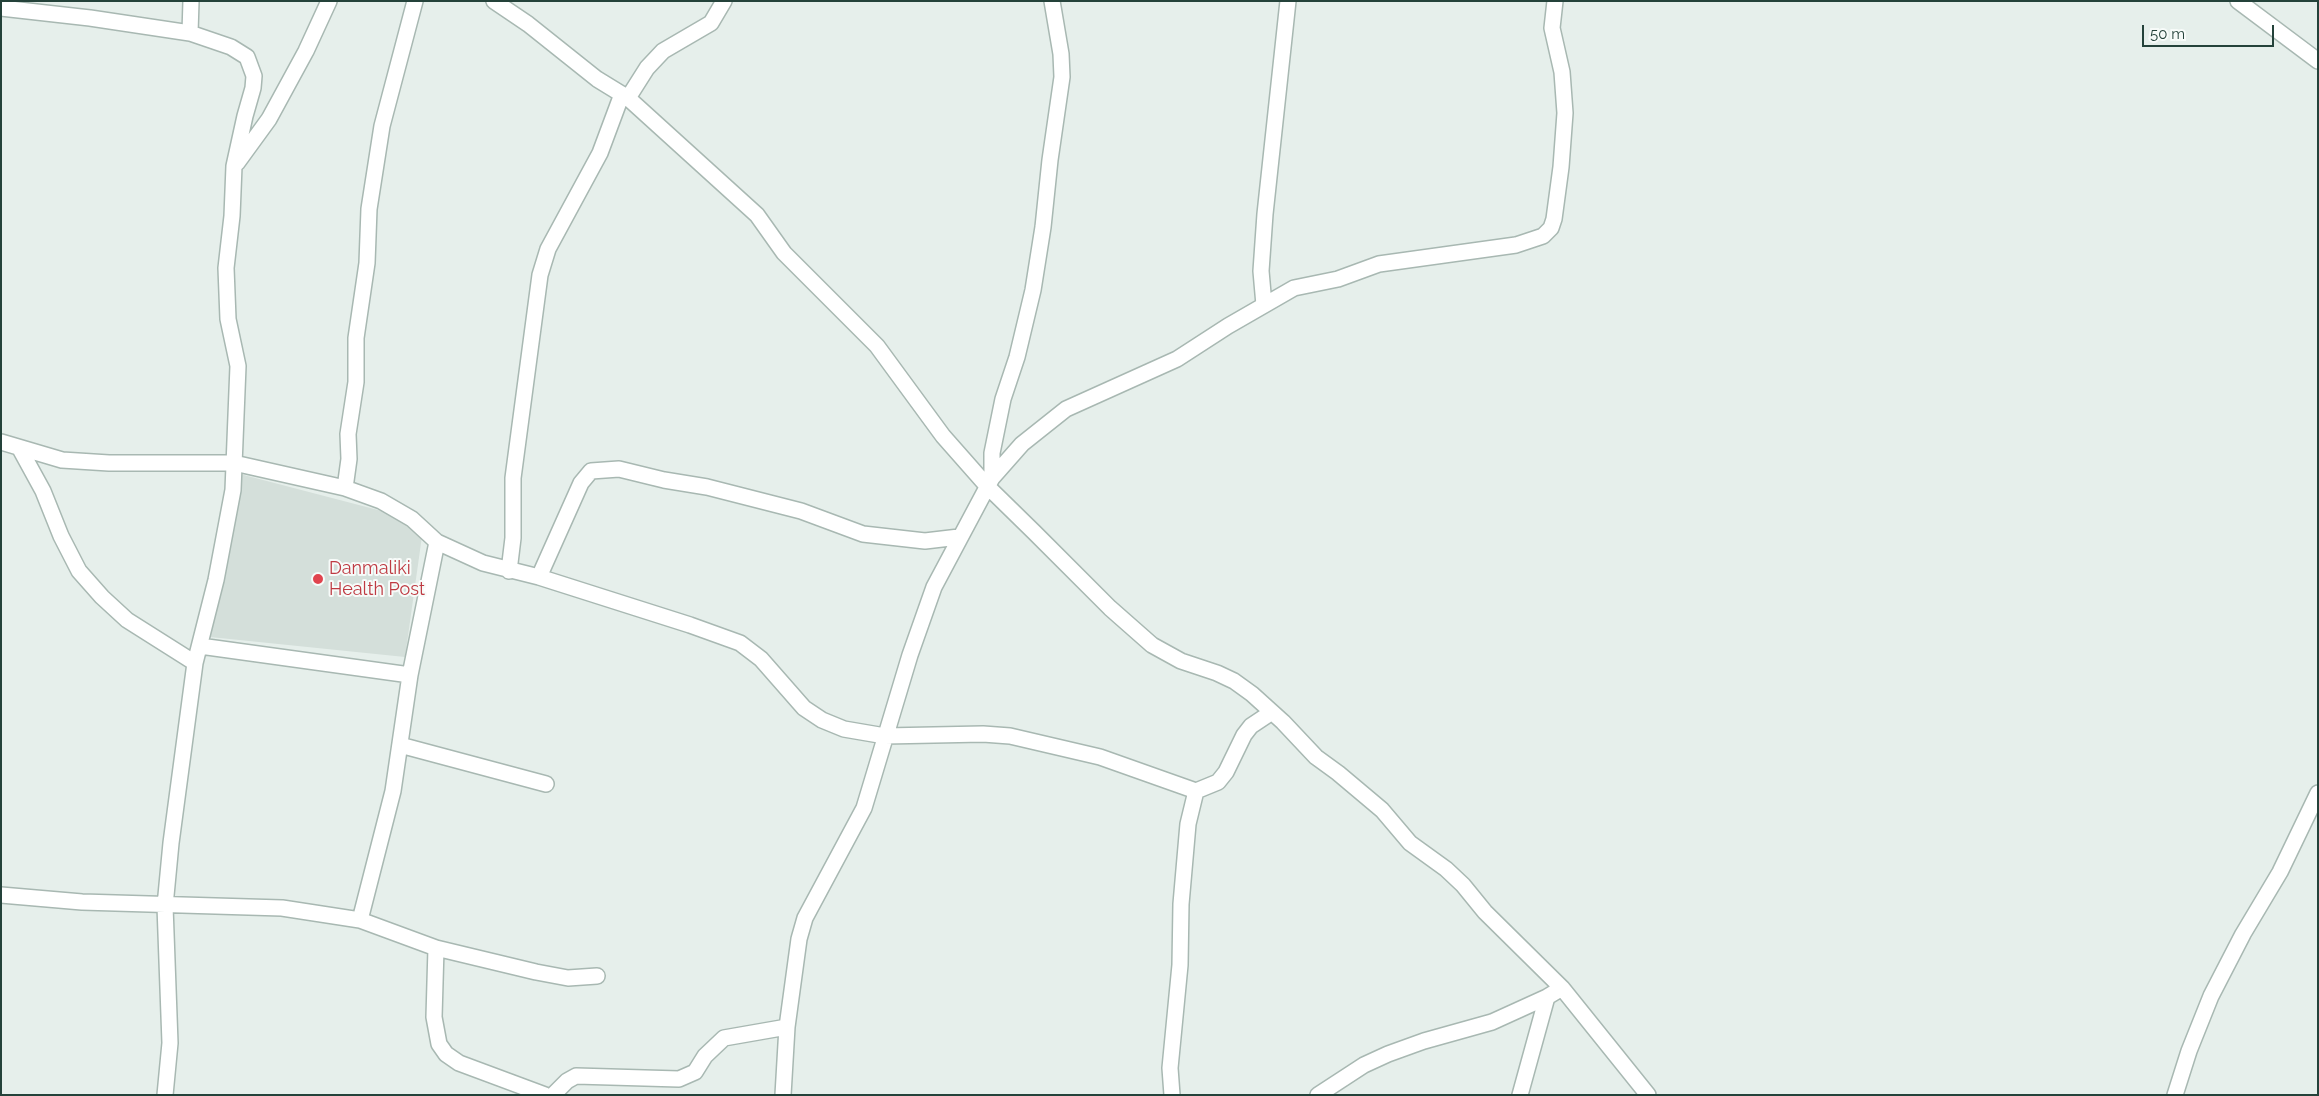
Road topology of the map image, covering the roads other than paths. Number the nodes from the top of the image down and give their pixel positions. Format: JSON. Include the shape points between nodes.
{"nodes":[{"id":1,"x":191,"y":1,"type":"edge"},
{"id":2,"x":329,"y":1,"type":"edge"},
{"id":3,"x":414,"y":1,"type":"edge"},
{"id":4,"x":494,"y":1,"type":"edge"},
{"id":5,"x":724,"y":1,"type":"edge"},
{"id":6,"x":1052,"y":1,"type":"edge"},
{"id":7,"x":1288,"y":1,"type":"edge"},
{"id":8,"x":1555,"y":1,"type":"edge"},
{"id":9,"x":2238,"y":1,"type":"edge"},
{"id":10,"x":1,"y":8,"type":"edge"},
{"id":11,"x":190,"y":32,"type":"junction"},
{"id":12,"x":2318,"y":61,"type":"edge"},
{"id":13,"x":625,"y":96,"type":"junction"},
{"id":14,"x":234,"y":166,"type":"junction"},
{"id":15,"x":1261,"y":271,"type":"junction"},
{"id":16,"x":1264,"y":305,"type":"junction"},
{"id":17,"x":1246,"y":316,"type":"junction"},
{"id":18,"x":1,"y":442,"type":"edge"},
{"id":19,"x":20,"y":449,"type":"junction"},
{"id":20,"x":234,"y":463,"type":"junction"},
{"id":21,"x":990,"y":482,"type":"junction"},
{"id":22,"x":345,"y":488,"type":"junction"},
{"id":23,"x":959,"y":537,"type":"junction"},
{"id":24,"x":436,"y":542,"type":"junction"},
{"id":25,"x":509,"y":571,"type":"junction"},
{"id":26,"x":539,"y":577,"type":"junction"},
{"id":27,"x":200,"y":646,"type":"junction"},
{"id":28,"x":196,"y":663,"type":"junction"},
{"id":29,"x":410,"y":675,"type":"junction"},
{"id":30,"x":1272,"y":712,"type":"junction"},
{"id":31,"x":885,"y":736,"type":"junction"},
{"id":32,"x":400,"y":745,"type":"junction"},
{"id":33,"x":546,"y":784,"type":"dead end"},
{"id":34,"x":1196,"y":791,"type":"junction"},
{"id":35,"x":2318,"y":792,"type":"edge"},
{"id":36,"x":1,"y":895,"type":"edge"},
{"id":37,"x":165,"y":906,"type":"junction"},
{"id":38,"x":360,"y":920,"type":"junction"},
{"id":39,"x":436,"y":948,"type":"junction"},
{"id":40,"x":597,"y":976,"type":"dead end"},
{"id":41,"x":1562,"y":988,"type":"junction"},
{"id":42,"x":1547,"y":997,"type":"junction"},
{"id":43,"x":786,"y":1028,"type":"junction"},
{"id":44,"x":165,"y":1095,"type":"edge"},
{"id":45,"x":545,"y":1095,"type":"edge"},
{"id":46,"x":553,"y":1095,"type":"edge"},
{"id":47,"x":783,"y":1095,"type":"edge"},
{"id":48,"x":1172,"y":1095,"type":"edge"},
{"id":49,"x":1318,"y":1095,"type":"edge"},
{"id":50,"x":1520,"y":1095,"type":"edge"},
{"id":51,"x":1648,"y":1095,"type":"edge"},
{"id":52,"x":2175,"y":1095,"type":"edge"}],
"edges":[{"from":1,"to":11,"type":"street"},
{"from":2,"to":14,"type":"street","via":[[269,119]]},
{"from":3,"to":22,"type":"street","via":[[382,126],[370,209]]},
{"from":4,"to":13,"type":"street"},
{"from":5,"to":13,"type":"street","via":[[712,23],[663,51]]},
{"from":6,"to":21,"type":"street","via":[[1062,77],[1043,227],[1033,290],[1017,358],[1003,399]]},
{"from":7,"to":15,"type":"street"},
{"from":8,"to":16,"type":"street","via":[[1552,28],[1562,72],[1564,113],[1557,200],[1554,219],[1547,233],[1516,245],[1379,264],[1338,279],[1294,288]]},
{"from":9,"to":12,"type":"street"},
{"from":10,"to":11,"type":"street"},
{"from":11,"to":14,"type":"street","via":[[231,47],[248,57],[251,66],[253,88]]},
{"from":13,"to":21,"type":"street","via":[[757,215],[784,253],[877,346],[937,428]]},
{"from":13,"to":25,"type":"street","via":[[600,153],[548,249],[540,275],[514,469]]},
{"from":14,"to":20,"type":"street","via":[[226,268],[228,319],[238,366]]},
{"from":15,"to":16,"type":"street"},
{"from":15,"to":17,"type":"street"},
{"from":16,"to":17,"type":"street"},
{"from":17,"to":21,"type":"street","via":[[1177,359],[1066,409],[1022,444]]},
{"from":18,"to":19,"type":"street"},
{"from":19,"to":20,"type":"street","via":[[62,460]]},
{"from":19,"to":28,"type":"street","via":[[79,571],[127,620]]},
{"from":20,"to":22,"type":"street"},
{"from":20,"to":27,"type":"street","via":[[217,571]]},
{"from":21,"to":23,"type":"street"},
{"from":21,"to":30,"type":"street","via":[[1110,608],[1152,645],[1181,662],[1217,672],[1234,681]]},
{"from":22,"to":24,"type":"street","via":[[412,518]]},
{"from":23,"to":26,"type":"street","via":[[925,541],[863,534],[801,511],[707,487],[619,469],[591,471],[581,483]]},
{"from":23,"to":31,"type":"street","via":[[934,587]]},
{"from":24,"to":25,"type":"street","via":[[482,563]]},
{"from":24,"to":29,"type":"street"},
{"from":25,"to":26,"type":"street"},
{"from":26,"to":31,"type":"street","via":[[740,643],[761,658],[804,708],[822,720],[844,729]]},
{"from":27,"to":28,"type":"street"},
{"from":27,"to":29,"type":"street"},
{"from":28,"to":37,"type":"street"},
{"from":29,"to":32,"type":"street"},
{"from":30,"to":34,"type":"street","via":[[1251,726],[1244,735],[1218,782]]},
{"from":30,"to":41,"type":"street","via":[[1316,757],[1382,810],[1410,844],[1463,885],[1485,912]]},
{"from":31,"to":34,"type":"street","via":[[1010,736],[1100,757]]},
{"from":31,"to":43,"type":"street","via":[[864,808],[805,918],[799,938]]},
{"from":32,"to":33,"type":"street"},
{"from":32,"to":38,"type":"street","via":[[393,791]]},
{"from":34,"to":48,"type":"street","via":[[1188,824],[1181,904],[1180,965],[1170,1068]]},
{"from":35,"to":52,"type":"street","via":[[2280,872],[2211,996]]},
{"from":36,"to":37,"type":"street"},
{"from":37,"to":38,"type":"street","via":[[282,908]]},
{"from":37,"to":44,"type":"street","via":[[170,1043]]},
{"from":38,"to":39,"type":"street"},
{"from":39,"to":40,"type":"street","via":[[568,978]]},
{"from":39,"to":45,"type":"street","via":[[434,1017],[436,1034],[443,1049],[459,1063]]},
{"from":41,"to":42,"type":"street"},
{"from":41,"to":51,"type":"street"},
{"from":42,"to":49,"type":"street","via":[[1492,1022],[1388,1054],[1364,1065]]},
{"from":42,"to":50,"type":"street"},
{"from":43,"to":46,"type":"street","via":[[724,1038],[705,1056],[695,1072],[679,1079],[576,1076]]},
{"from":43,"to":47,"type":"street"}]}
